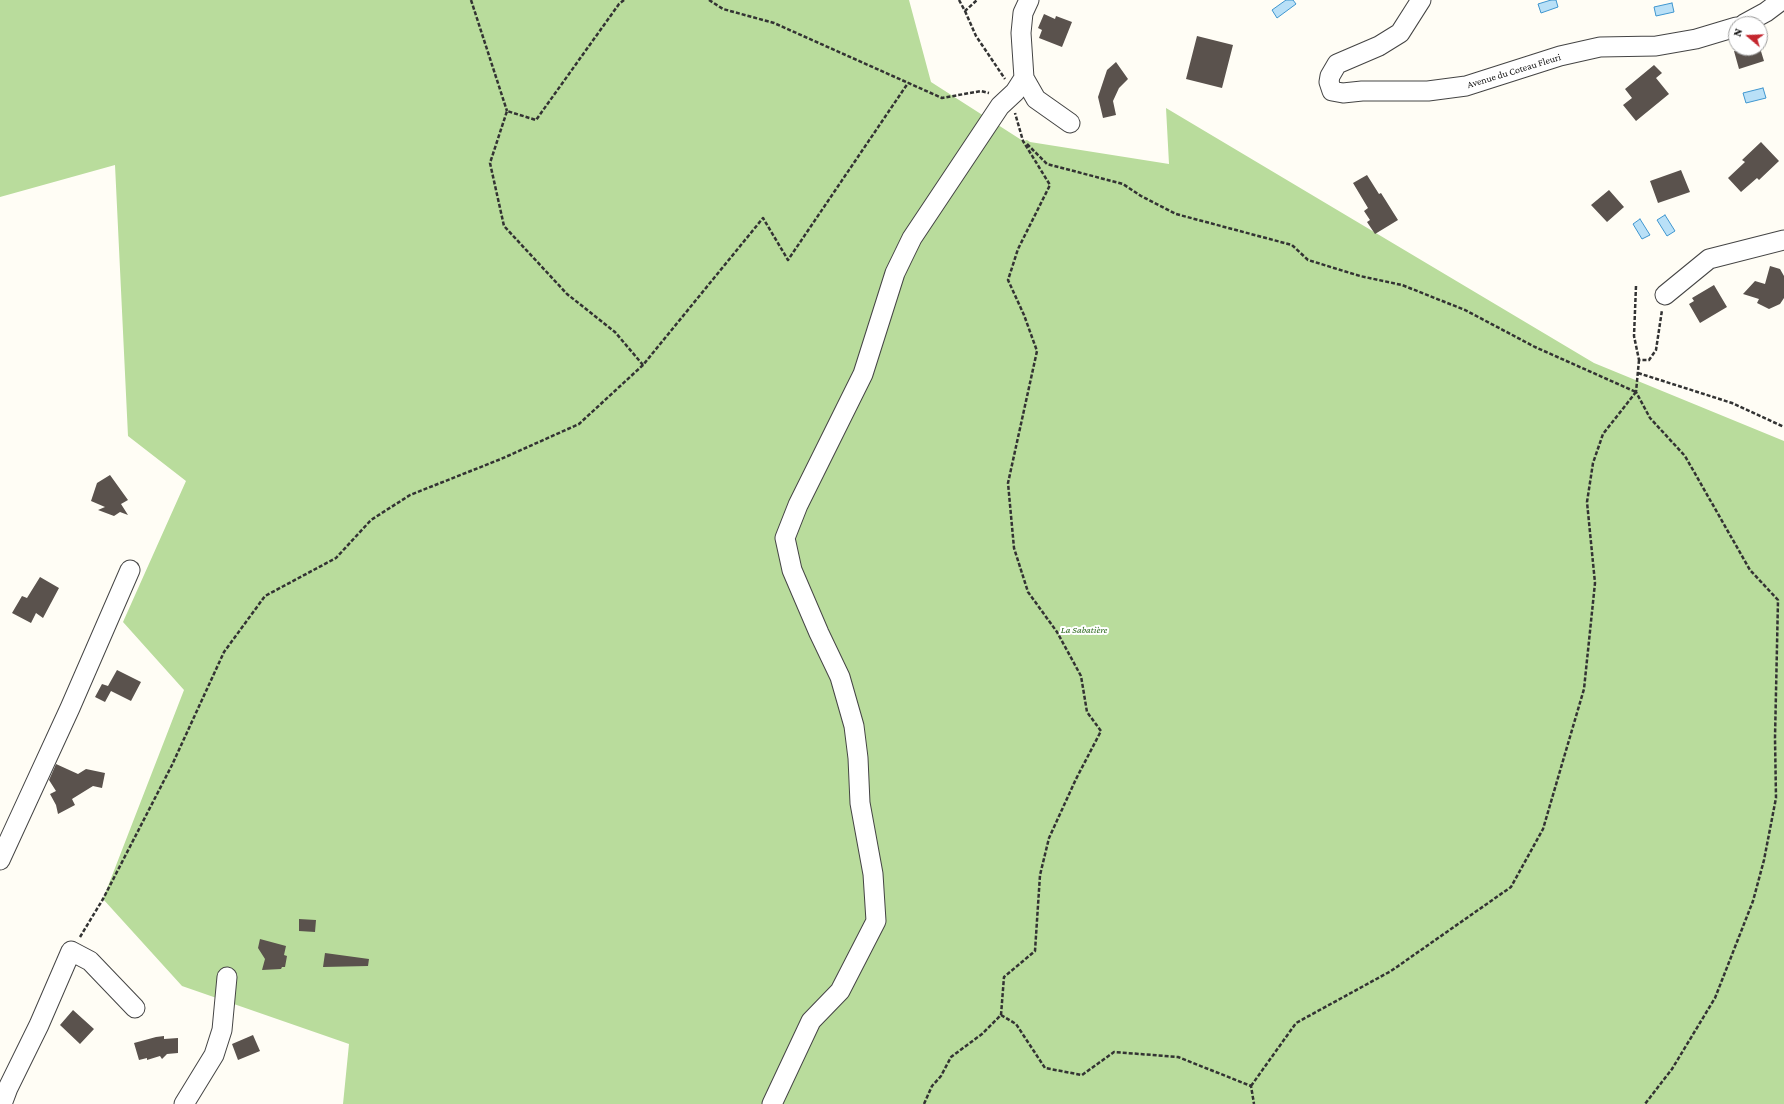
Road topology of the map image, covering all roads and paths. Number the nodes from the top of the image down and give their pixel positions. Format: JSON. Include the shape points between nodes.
{"nodes":[{"id":1,"x":471,"y":0,"type":"edge"},
{"id":2,"x":624,"y":0,"type":"edge"},
{"id":3,"x":709,"y":0,"type":"edge"},
{"id":4,"x":959,"y":0,"type":"edge"},
{"id":5,"x":977,"y":0,"type":"edge"},
{"id":6,"x":1029,"y":0,"type":"edge"},
{"id":7,"x":1421,"y":0,"type":"edge"},
{"id":8,"x":1782,"y":0,"type":"edge"},
{"id":9,"x":1775,"y":10,"type":"edge"},
{"id":10,"x":965,"y":11,"type":"junction"},
{"id":11,"x":1762,"y":16,"type":"edge"},
{"id":12,"x":1728,"y":29,"type":"edge"},
{"id":13,"x":908,"y":83,"type":"junction"},
{"id":14,"x":1015,"y":89,"type":"junction"},
{"id":15,"x":507,"y":111,"type":"junction"},
{"id":16,"x":1070,"y":123,"type":"dead end"},
{"id":17,"x":1023,"y":141,"type":"junction"},
{"id":18,"x":1784,"y":240,"type":"edge"},
{"id":19,"x":1636,"y":286,"type":"dead end"},
{"id":20,"x":1665,"y":295,"type":"joint"},
{"id":21,"x":1639,"y":360,"type":"junction"},
{"id":22,"x":643,"y":365,"type":"junction"},
{"id":23,"x":1638,"y":373,"type":"junction"},
{"id":24,"x":1636,"y":392,"type":"junction"},
{"id":25,"x":1784,"y":427,"type":"edge"},
{"id":26,"x":130,"y":570,"type":"dead end"},
{"id":27,"x":0,"y":860,"type":"edge"},
{"id":28,"x":71,"y":951,"type":"junction"},
{"id":29,"x":227,"y":977,"type":"dead end"},
{"id":30,"x":135,"y":1008,"type":"dead end"},
{"id":31,"x":1001,"y":1015,"type":"junction"},
{"id":32,"x":1252,"y":1086,"type":"junction"},
{"id":33,"x":2,"y":1104,"type":"edge"},
{"id":34,"x":184,"y":1104,"type":"edge"},
{"id":35,"x":772,"y":1104,"type":"edge"},
{"id":36,"x":924,"y":1104,"type":"edge"},
{"id":37,"x":1254,"y":1104,"type":"edge"},
{"id":38,"x":1645,"y":1104,"type":"edge"}],
"edges":[{"from":1,"to":15,"type":"path"},
{"from":2,"to":15,"type":"path","via":[[536,120]]},
{"from":3,"to":13,"type":"path","via":[[723,9],[774,23]]},
{"from":4,"to":10,"type":"path"},
{"from":5,"to":10,"type":"path"},
{"from":6,"to":14,"type":"street","via":[[1023,13]]},
{"from":7,"to":12,"type":"street","name":"Avenue du Coteau Fleuri","via":[[1400,33],[1379,46],[1337,64],[1330,76],[1332,91],[1428,91],[1466,86],[1560,56],[1600,47],[1656,46],[1696,39]]},
{"from":8,"to":9,"type":"street"},
{"from":9,"to":11,"type":"street"},
{"from":10,"to":14,"type":"path","via":[[976,36]]},
{"from":13,"to":14,"type":"path","via":[[942,98],[981,91]]},
{"from":13,"to":22,"type":"path","via":[[788,260],[763,218]]},
{"from":14,"to":16,"type":"street","via":[[1036,99]]},
{"from":14,"to":17,"type":"path","via":[[1011,102]]},
{"from":14,"to":35,"type":"street","via":[[1000,106],[912,238],[894,273],[863,374],[798,505],[785,538],[792,570],[840,677],[854,726],[860,803],[873,874],[876,921],[840,991],[811,1021]]},
{"from":15,"to":22,"type":"path","via":[[490,163],[504,226],[567,294],[615,332]]},
{"from":17,"to":24,"type":"path","via":[[1047,164],[1123,184],[1176,214],[1292,245],[1308,260],[1360,276],[1402,284],[1465,310],[1535,347]]},
{"from":17,"to":31,"type":"path","via":[[1050,185],[1018,249],[1008,280],[1037,351],[1008,483],[1014,548],[1028,592],[1058,632],[1081,676],[1086,712],[1101,731],[1049,838],[1040,875],[1035,951],[1004,977]]},
{"from":18,"to":20,"type":"street","via":[[1709,259]]},
{"from":19,"to":21,"type":"path","via":[[1634,336]]},
{"from":20,"to":21,"type":"path","via":[[1656,350],[1649,360]]},
{"from":21,"to":23,"type":"path"},
{"from":22,"to":28,"type":"path","via":[[578,424],[501,459],[410,495],[371,520],[336,558],[265,596],[224,652],[172,765],[103,899]]},
{"from":23,"to":24,"type":"path"},
{"from":23,"to":25,"type":"path","via":[[1732,403]]},
{"from":24,"to":32,"type":"path","via":[[1603,434],[1593,463],[1587,502],[1595,583],[1584,689],[1540,836],[1511,887],[1391,971],[1296,1023]]},
{"from":24,"to":38,"type":"path","via":[[1650,418],[1684,456],[1750,570],[1778,600],[1774,738],[1776,798],[1764,860],[1753,901],[1715,998],[1672,1069]]},
{"from":26,"to":27,"type":"street"},
{"from":28,"to":30,"type":"street","via":[[90,961]]},
{"from":28,"to":33,"type":"street"},
{"from":29,"to":34,"type":"street","via":[[222,1030],[214,1055]]},
{"from":31,"to":32,"type":"path","via":[[1016,1024],[1045,1068],[1082,1075],[1114,1052],[1178,1057]]},
{"from":31,"to":36,"type":"path","via":[[982,1034],[951,1057],[941,1076],[932,1086]]},
{"from":32,"to":37,"type":"path"}]}
